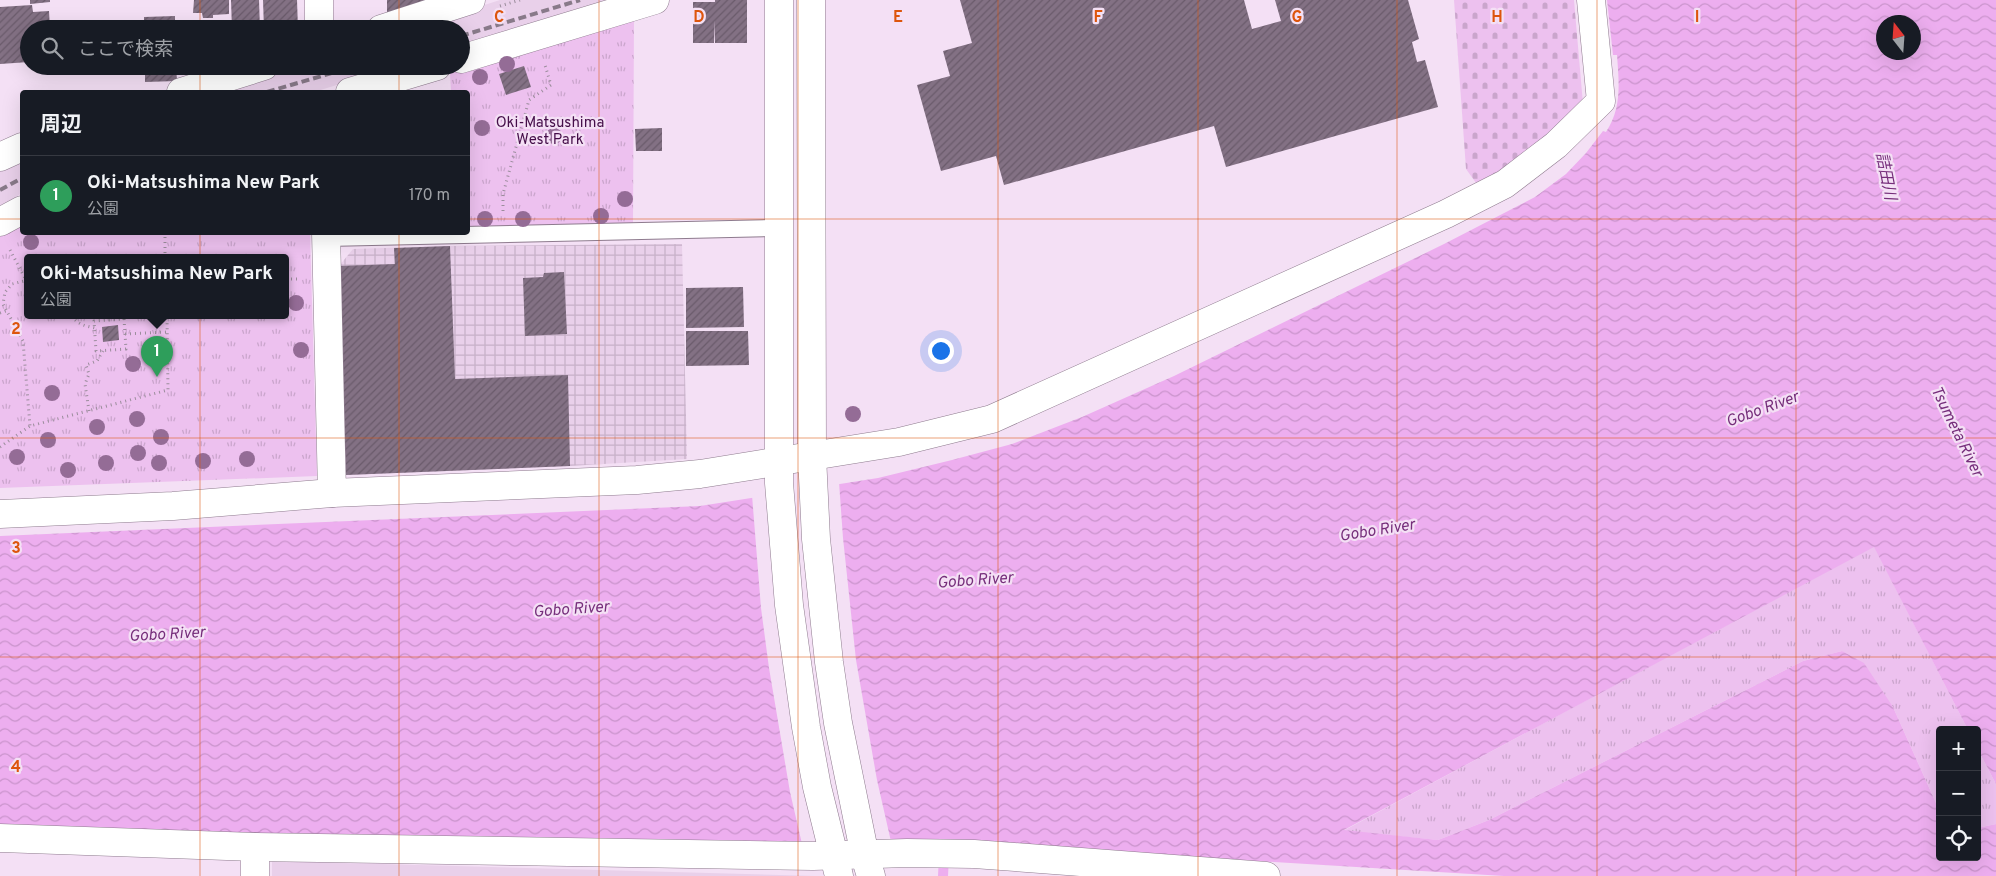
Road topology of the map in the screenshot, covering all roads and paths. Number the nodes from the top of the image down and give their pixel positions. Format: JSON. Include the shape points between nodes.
{"nodes":[{"id":1,"x":319,"y":0,"type":"edge"},
{"id":2,"x":471,"y":0,"type":"edge"},
{"id":3,"x":656,"y":0,"type":"edge"},
{"id":4,"x":779,"y":0,"type":"edge"},
{"id":5,"x":811,"y":0,"type":"edge"},
{"id":6,"x":1591,"y":0,"type":"edge"},
{"id":7,"x":319,"y":20,"type":"edge"},
{"id":8,"x":409,"y":20,"type":"edge"},
{"id":9,"x":536,"y":36,"type":"junction"},
{"id":10,"x":470,"y":56,"type":"edge"},
{"id":11,"x":235,"y":75,"type":"edge"},
{"id":12,"x":407,"y":75,"type":"edge"},
{"id":13,"x":187,"y":90,"type":"edge"},
{"id":14,"x":357,"y":90,"type":"edge"},
{"id":15,"x":20,"y":148,"type":"edge"},
{"id":16,"x":0,"y":157,"type":"edge"},
{"id":17,"x":20,"y":212,"type":"edge"},
{"id":18,"x":778,"y":228,"type":"junction"},
{"id":19,"x":3,"y":232,"type":"edge"},
{"id":20,"x":470,"y":234,"type":"edge"},
{"id":21,"x":503,"y":234,"type":"junction"},
{"id":22,"x":165,"y":235,"type":"edge"},
{"id":23,"x":414,"y":235,"type":"edge"},
{"id":24,"x":326,"y":236,"type":"edge"},
{"id":25,"x":165,"y":254,"type":"edge"},
{"id":26,"x":24,"y":274,"type":"edge"},
{"id":27,"x":24,"y":281,"type":"edge"},
{"id":28,"x":6,"y":312,"type":"junction"},
{"id":29,"x":0,"y":313,"type":"edge"},
{"id":30,"x":74,"y":319,"type":"edge"},
{"id":31,"x":110,"y":319,"type":"edge"},
{"id":32,"x":125,"y":319,"type":"edge"},
{"id":33,"x":167,"y":319,"type":"edge"},
{"id":34,"x":94,"y":328,"type":"junction"},
{"id":35,"x":168,"y":332,"type":"junction"},
{"id":36,"x":125,"y":334,"type":"junction"},
{"id":37,"x":104,"y":350,"type":"junction"},
{"id":38,"x":89,"y":411,"type":"junction"},
{"id":39,"x":30,"y":426,"type":"junction"},
{"id":40,"x":0,"y":448,"type":"edge"},
{"id":41,"x":813,"y":468,"type":"junction"},
{"id":42,"x":778,"y":472,"type":"junction"},
{"id":43,"x":332,"y":494,"type":"junction"},
{"id":44,"x":0,"y":514,"type":"edge"},
{"id":45,"x":0,"y":838,"type":"edge"},
{"id":46,"x":255,"y":847,"type":"junction"},
{"id":47,"x":834,"y":859,"type":"edge"},
{"id":48,"x":866,"y":859,"type":"edge"},
{"id":49,"x":255,"y":876,"type":"edge"},
{"id":50,"x":1266,"y":876,"type":"edge"}],
"edges":[{"from":1,"to":7,"type":"street"},
{"from":2,"to":8,"type":"street"},
{"from":3,"to":9,"type":"street"},
{"from":4,"to":18,"type":"street"},
{"from":5,"to":41,"type":"street"},
{"from":6,"to":41,"type":"street","via":[[1601,101],[1556,145],[1505,184],[1446,214],[992,419]]},
{"from":9,"to":10,"type":"street"},
{"from":9,"to":21,"type":"path","via":[[551,84],[529,100],[503,194]]},
{"from":11,"to":13,"type":"street"},
{"from":12,"to":14,"type":"street"},
{"from":15,"to":16,"type":"street"},
{"from":17,"to":19,"type":"street"},
{"from":18,"to":21,"type":"lane"},
{"from":18,"to":42,"type":"street"},
{"from":19,"to":26,"type":"path"},
{"from":20,"to":21,"type":"lane"},
{"from":22,"to":25,"type":"path"},
{"from":23,"to":24,"type":"lane"},
{"from":24,"to":43,"type":"street"},
{"from":27,"to":28,"type":"path","via":[[12,284],[4,292]]},
{"from":28,"to":29,"type":"path"},
{"from":28,"to":39,"type":"path","via":[[24,341]]},
{"from":30,"to":34,"type":"path"},
{"from":31,"to":34,"type":"path","via":[[94,321]]},
{"from":32,"to":36,"type":"path"},
{"from":33,"to":35,"type":"path"},
{"from":34,"to":37,"type":"path","via":[[96,351]]},
{"from":35,"to":36,"type":"path"},
{"from":35,"to":38,"type":"path","via":[[168,390]]},
{"from":36,"to":37,"type":"path","via":[[126,349]]},
{"from":37,"to":38,"type":"path","via":[[97,361],[86,365]]},
{"from":38,"to":39,"type":"path"},
{"from":39,"to":40,"type":"path"},
{"from":41,"to":42,"type":"street"},
{"from":41,"to":48,"type":"street","via":[[816,539],[829,662]]},
{"from":42,"to":43,"type":"street"},
{"from":42,"to":47,"type":"street","via":[[797,665],[814,770]]},
{"from":43,"to":44,"type":"street"},
{"from":45,"to":46,"type":"street"},
{"from":46,"to":47,"type":"street"},
{"from":46,"to":49,"type":"street"},
{"from":47,"to":48,"type":"street"},
{"from":48,"to":50,"type":"street","via":[[907,853],[974,854]]}]}
